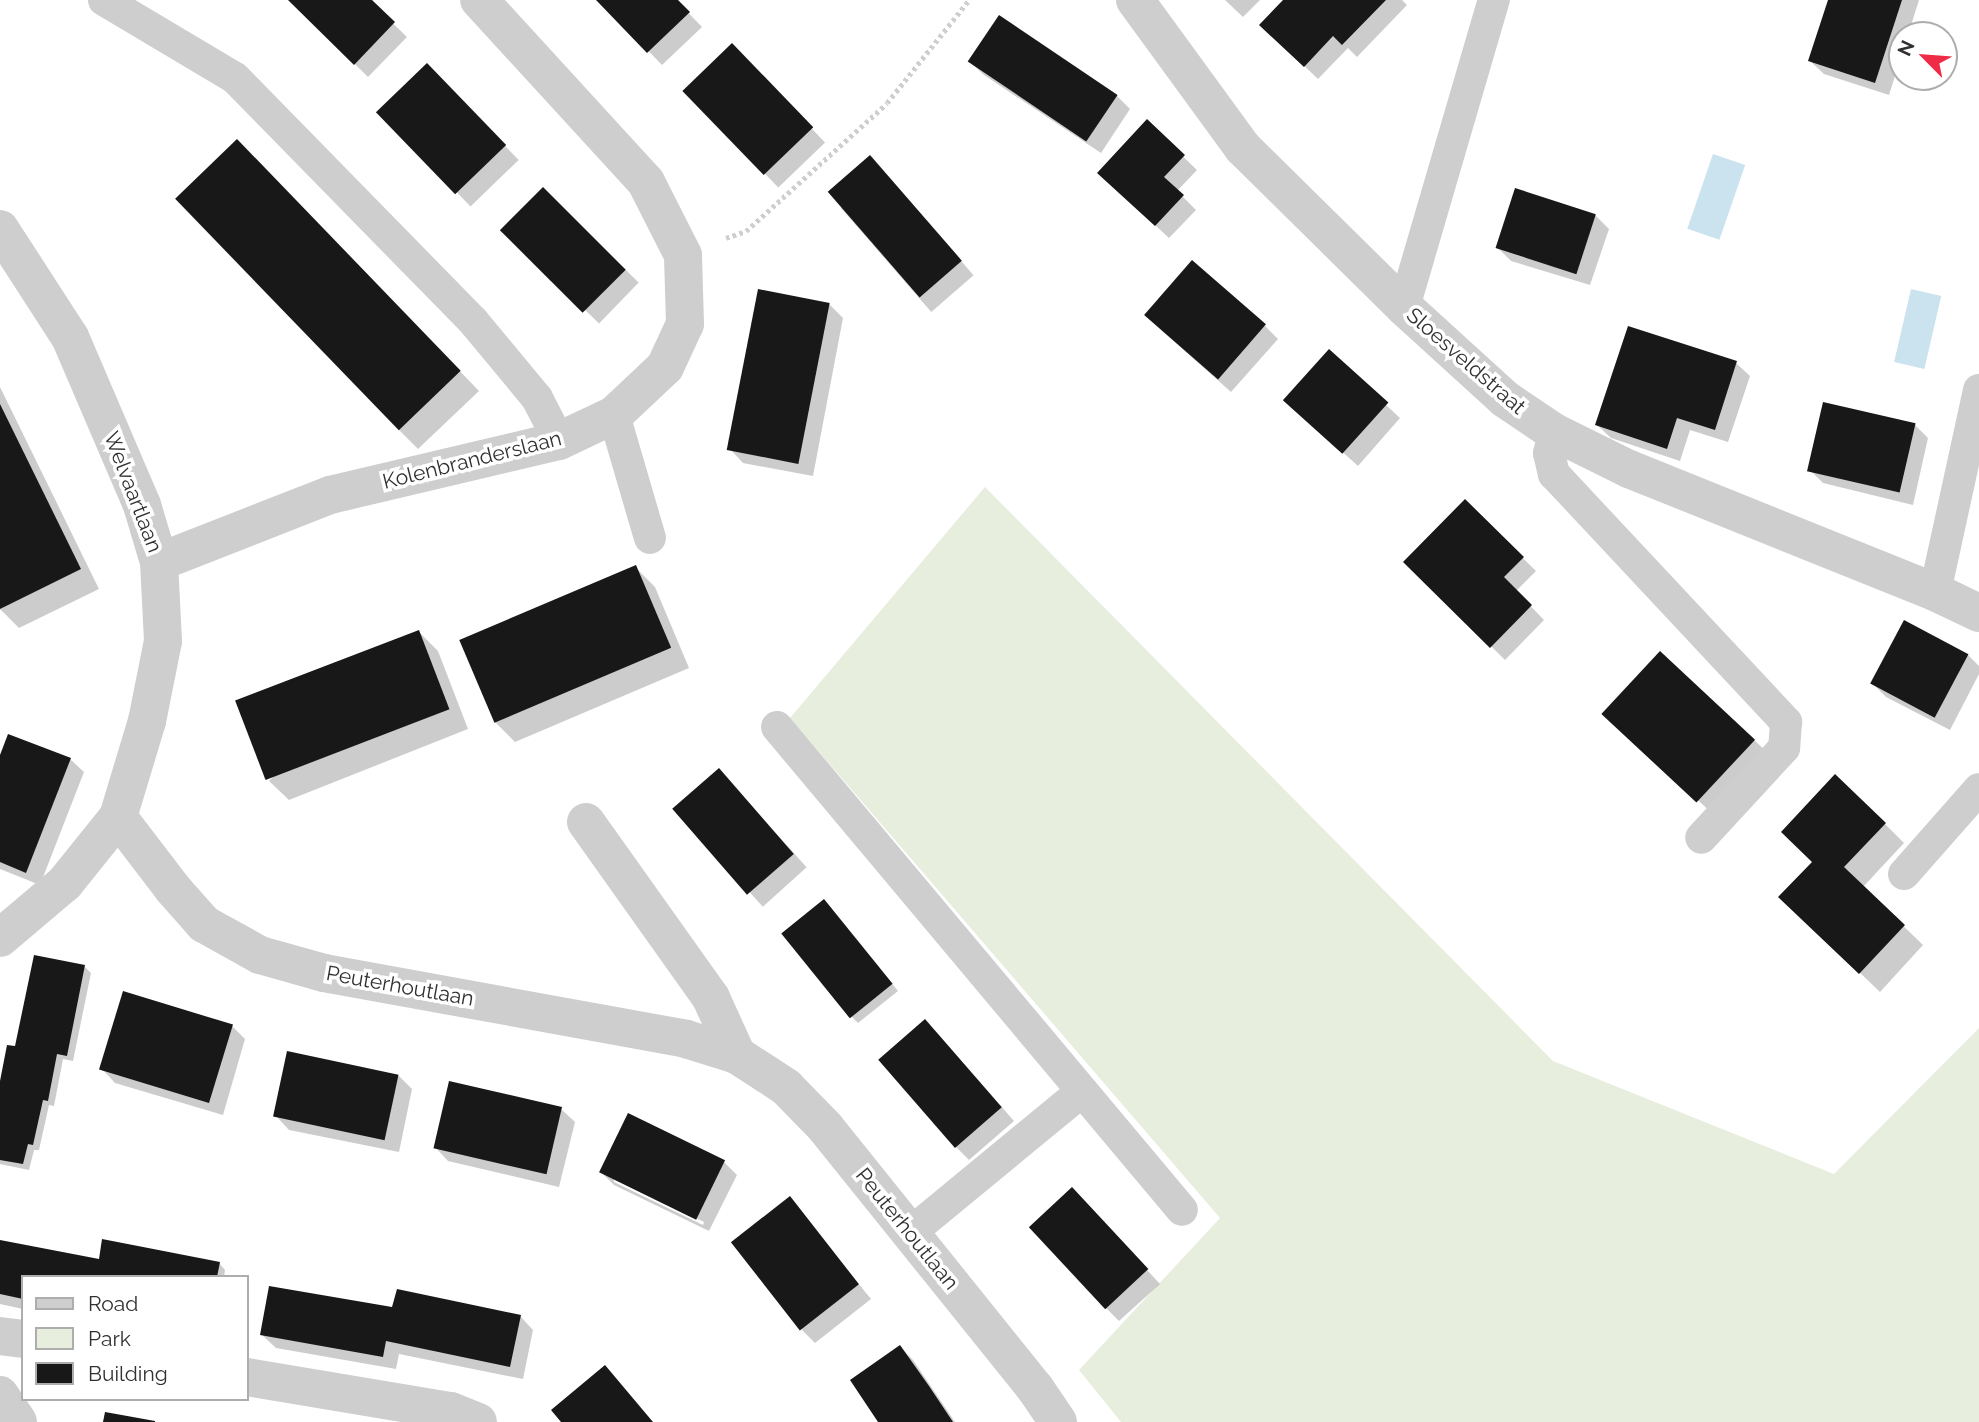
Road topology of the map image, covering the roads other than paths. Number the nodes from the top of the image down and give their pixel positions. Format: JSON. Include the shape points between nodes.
{"nodes":[{"id":1,"x":104,"y":0,"type":"edge"},
{"id":2,"x":479,"y":0,"type":"edge"},
{"id":3,"x":1135,"y":0,"type":"edge"},
{"id":4,"x":1494,"y":0,"type":"edge"},
{"id":5,"x":0,"y":229,"type":"edge"},
{"id":6,"x":1404,"y":307,"type":"junction"},
{"id":7,"x":1979,"y":390,"type":"edge"},
{"id":8,"x":614,"y":415,"type":"junction"},
{"id":9,"x":1554,"y":432,"type":"junction"},
{"id":10,"x":559,"y":441,"type":"junction"},
{"id":11,"x":650,"y":538,"type":"dead end"},
{"id":12,"x":159,"y":562,"type":"junction"},
{"id":13,"x":1935,"y":592,"type":"junction"},
{"id":14,"x":1979,"y":613,"type":"edge"},
{"id":15,"x":777,"y":727,"type":"dead end"},
{"id":16,"x":1979,"y":789,"type":"edge"},
{"id":17,"x":118,"y":817,"type":"junction"},
{"id":18,"x":586,"y":822,"type":"dead end"},
{"id":19,"x":1701,"y":838,"type":"dead end"},
{"id":20,"x":1904,"y":874,"type":"dead end"},
{"id":21,"x":0,"y":938,"type":"edge"},
{"id":22,"x":737,"y":1055,"type":"junction"},
{"id":23,"x":1081,"y":1092,"type":"junction"},
{"id":24,"x":1182,"y":1210,"type":"dead end"},
{"id":25,"x":910,"y":1233,"type":"junction"},
{"id":26,"x":0,"y":1336,"type":"edge"},
{"id":27,"x":21,"y":1339,"type":"edge"},
{"id":28,"x":248,"y":1377,"type":"edge"},
{"id":29,"x":0,"y":1395,"type":"edge"},
{"id":30,"x":18,"y":1422,"type":"edge"},
{"id":31,"x":478,"y":1422,"type":"edge"},
{"id":32,"x":1058,"y":1422,"type":"edge"}],
"edges":[{"from":1,"to":10,"type":"lane","via":[[235,78],[473,321],[537,398]]},
{"from":2,"to":8,"type":"street","name":"Kolenbranderslaan","via":[[646,182],[683,255],[685,324],[665,367]]},
{"from":3,"to":6,"type":"street","name":"Sloesveldstraat","via":[[1243,148]]},
{"from":4,"to":6,"type":"lane"},
{"from":5,"to":12,"type":"street","name":"Welvaartlaan","via":[[70,337],[142,505]]},
{"from":6,"to":9,"type":"street","name":"Sloesveldstraat","via":[[1505,399]]},
{"from":7,"to":13,"type":"lane"},
{"from":8,"to":10,"type":"street","name":"Kolenbranderslaan"},
{"from":8,"to":11,"type":"lane"},
{"from":9,"to":13,"type":"street","name":"Sloesveldstraat","via":[[1629,469]]},
{"from":9,"to":19,"type":"lane","via":[[1549,453],[1554,474],[1786,722],[1784,748]]},
{"from":10,"to":12,"type":"street","name":"Kolenbranderslaan","via":[[330,495]]},
{"from":12,"to":17,"type":"street","name":"Welvaartlaan","via":[[163,641]]},
{"from":13,"to":14,"type":"street","name":"Sloesveldstraat"},
{"from":15,"to":23,"type":"lane"},
{"from":16,"to":20,"type":"lane"},
{"from":17,"to":21,"type":"street","name":"Welvaartlaan","via":[[65,883]]},
{"from":17,"to":22,"type":"street","name":"Peuterhoutlaan","via":[[204,923],[260,955],[324,973],[686,1039]]},
{"from":18,"to":22,"type":"street","via":[[711,998]]},
{"from":22,"to":25,"type":"street","name":"Peuterhoutlaan","via":[[786,1087],[825,1127]]},
{"from":23,"to":24,"type":"lane"},
{"from":23,"to":25,"type":"lane"},
{"from":25,"to":32,"type":"street","name":"Peuterhoutlaan"},
{"from":26,"to":27,"type":"street"},
{"from":28,"to":31,"type":"street","via":[[451,1411]]},
{"from":29,"to":30,"type":"street"}]}
